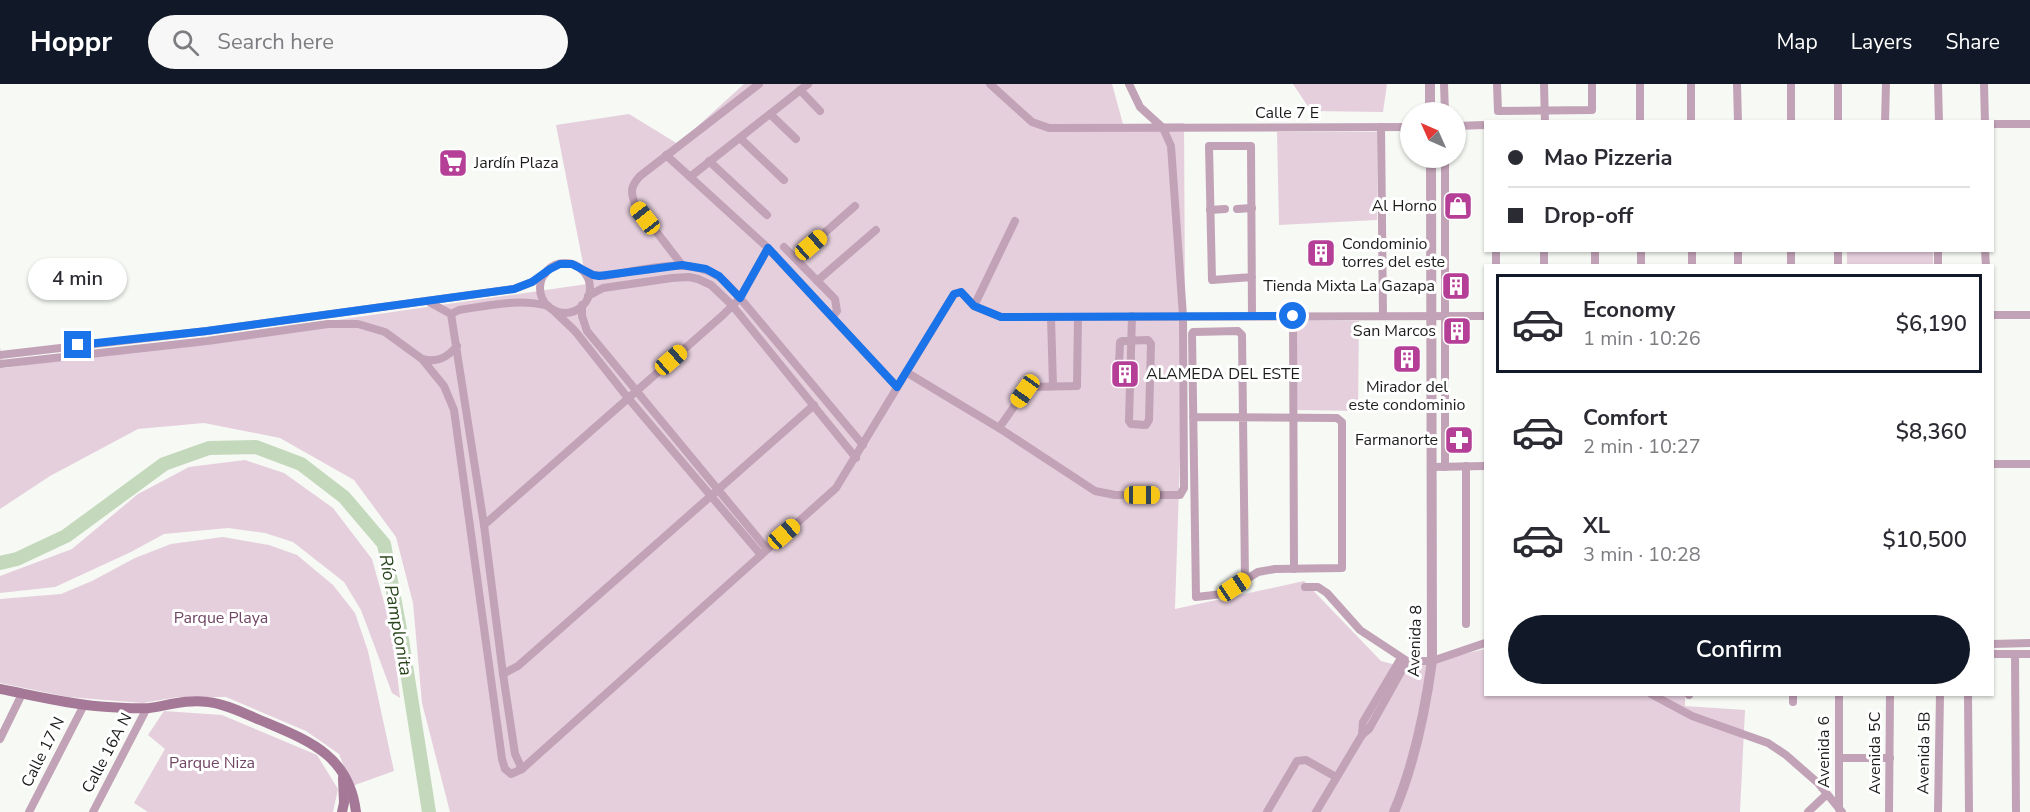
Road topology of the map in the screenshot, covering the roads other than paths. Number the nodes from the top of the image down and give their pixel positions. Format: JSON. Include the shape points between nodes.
{"nodes":[{"id":1,"x":759,"y":84,"type":"edge"},
{"id":2,"x":808,"y":84,"type":"edge"},
{"id":3,"x":990,"y":84,"type":"edge"},
{"id":4,"x":1129,"y":84,"type":"edge"},
{"id":5,"x":1430,"y":84,"type":"edge"},
{"id":6,"x":1444,"y":84,"type":"edge"},
{"id":7,"x":1497,"y":84,"type":"edge"},
{"id":8,"x":1544,"y":84,"type":"edge"},
{"id":9,"x":1592,"y":84,"type":"edge"},
{"id":10,"x":1640,"y":84,"type":"edge"},
{"id":11,"x":1691,"y":84,"type":"edge"},
{"id":12,"x":1737,"y":84,"type":"edge"},
{"id":13,"x":1791,"y":84,"type":"edge"},
{"id":14,"x":1838,"y":84,"type":"edge"},
{"id":15,"x":1886,"y":84,"type":"edge"},
{"id":16,"x":1938,"y":84,"type":"edge"},
{"id":17,"x":1984,"y":84,"type":"edge"},
{"id":18,"x":800,"y":90,"type":"junction"},
{"id":19,"x":1430,"y":102,"type":"edge"},
{"id":20,"x":1444,"y":102,"type":"edge"},
{"id":21,"x":1544,"y":110,"type":"junction"},
{"id":22,"x":820,"y":111,"type":"dead end"},
{"id":23,"x":770,"y":114,"type":"junction"},
{"id":24,"x":1545,"y":120,"type":"edge"},
{"id":25,"x":1640,"y":120,"type":"edge"},
{"id":26,"x":1691,"y":120,"type":"edge"},
{"id":27,"x":1737,"y":120,"type":"edge"},
{"id":28,"x":1791,"y":120,"type":"edge"},
{"id":29,"x":1838,"y":120,"type":"edge"},
{"id":30,"x":1885,"y":120,"type":"edge"},
{"id":31,"x":1939,"y":120,"type":"edge"},
{"id":32,"x":1984,"y":120,"type":"edge"},
{"id":33,"x":1994,"y":124,"type":"edge"},
{"id":34,"x":2030,"y":124,"type":"edge"},
{"id":35,"x":1484,"y":125,"type":"edge"},
{"id":36,"x":1466,"y":126,"type":"edge"},
{"id":37,"x":1381,"y":127,"type":"junction"},
{"id":38,"x":1400,"y":127,"type":"edge"},
{"id":39,"x":1163,"y":128,"type":"junction"},
{"id":40,"x":740,"y":138,"type":"junction"},
{"id":41,"x":796,"y":139,"type":"dead end"},
{"id":42,"x":666,"y":155,"type":"junction"},
{"id":43,"x":709,"y":162,"type":"junction"},
{"id":44,"x":1431,"y":168,"type":"edge"},
{"id":45,"x":1445,"y":168,"type":"edge"},
{"id":46,"x":690,"y":177,"type":"junction"},
{"id":47,"x":784,"y":180,"type":"dead end"},
{"id":48,"x":855,"y":206,"type":"dead end"},
{"id":49,"x":1237,"y":208,"type":"dead end"},
{"id":50,"x":1252,"y":208,"type":"junction"},
{"id":51,"x":1226,"y":209,"type":"dead end"},
{"id":52,"x":1210,"y":210,"type":"junction"},
{"id":53,"x":767,"y":215,"type":"dead end"},
{"id":54,"x":1015,"y":221,"type":"dead end"},
{"id":55,"x":876,"y":230,"type":"dead end"},
{"id":56,"x":668,"y":247,"type":"junction"},
{"id":57,"x":784,"y":247,"type":"dead end"},
{"id":58,"x":768,"y":248,"type":"junction"},
{"id":59,"x":796,"y":258,"type":"junction"},
{"id":60,"x":682,"y":265,"type":"junction"},
{"id":61,"x":664,"y":267,"type":"junction"},
{"id":62,"x":582,"y":270,"type":"junction"},
{"id":63,"x":545,"y":274,"type":"junction"},
{"id":64,"x":1252,"y":277,"type":"junction"},
{"id":65,"x":817,"y":281,"type":"junction"},
{"id":66,"x":588,"y":296,"type":"junction"},
{"id":67,"x":740,"y":298,"type":"junction"},
{"id":68,"x":427,"y":301,"type":"junction"},
{"id":69,"x":582,"y":305,"type":"junction"},
{"id":70,"x":732,"y":305,"type":"junction"},
{"id":71,"x":974,"y":306,"type":"junction"},
{"id":72,"x":551,"y":308,"type":"junction"},
{"id":73,"x":451,"y":314,"type":"junction"},
{"id":74,"x":1994,"y":315,"type":"edge"},
{"id":75,"x":2030,"y":315,"type":"edge"},
{"id":76,"x":1132,"y":316,"type":"junction"},
{"id":77,"x":1183,"y":316,"type":"junction"},
{"id":78,"x":1252,"y":316,"type":"junction"},
{"id":79,"x":1293,"y":316,"type":"junction"},
{"id":80,"x":1383,"y":316,"type":"junction"},
{"id":81,"x":1431,"y":316,"type":"junction"},
{"id":82,"x":1445,"y":316,"type":"junction"},
{"id":83,"x":1484,"y":316,"type":"edge"},
{"id":84,"x":832,"y":317,"type":"junction"},
{"id":85,"x":1052,"y":317,"type":"junction"},
{"id":86,"x":1078,"y":317,"type":"junction"},
{"id":87,"x":207,"y":331,"type":"junction"},
{"id":88,"x":185,"y":332,"type":"junction"},
{"id":89,"x":1131,"y":340,"type":"junction"},
{"id":90,"x":207,"y":341,"type":"junction"},
{"id":91,"x":184,"y":343,"type":"junction"},
{"id":92,"x":457,"y":346,"type":"junction"},
{"id":93,"x":0,"y":355,"type":"edge"},
{"id":94,"x":422,"y":359,"type":"junction"},
{"id":95,"x":0,"y":364,"type":"edge"},
{"id":96,"x":906,"y":372,"type":"junction"},
{"id":97,"x":1053,"y":386,"type":"junction"},
{"id":98,"x":897,"y":387,"type":"junction"},
{"id":99,"x":636,"y":391,"type":"junction"},
{"id":100,"x":628,"y":398,"type":"junction"},
{"id":101,"x":1445,"y":403,"type":"junction"},
{"id":102,"x":1432,"y":404,"type":"junction"},
{"id":103,"x":814,"y":405,"type":"junction"},
{"id":104,"x":1193,"y":417,"type":"junction"},
{"id":105,"x":1244,"y":418,"type":"junction"},
{"id":106,"x":1293,"y":418,"type":"junction"},
{"id":107,"x":999,"y":428,"type":"junction"},
{"id":108,"x":863,"y":445,"type":"junction"},
{"id":109,"x":856,"y":458,"type":"junction"},
{"id":110,"x":1994,"y":464,"type":"edge"},
{"id":111,"x":2030,"y":464,"type":"edge"},
{"id":112,"x":1432,"y":466,"type":"junction"},
{"id":113,"x":1466,"y":466,"type":"junction"},
{"id":114,"x":1484,"y":466,"type":"edge"},
{"id":115,"x":1445,"y":467,"type":"junction"},
{"id":116,"x":715,"y":493,"type":"junction"},
{"id":117,"x":484,"y":525,"type":"junction"},
{"id":118,"x":764,"y":552,"type":"junction"},
{"id":119,"x":1294,"y":569,"type":"junction"},
{"id":120,"x":1245,"y":579,"type":"junction"},
{"id":121,"x":1305,"y":587,"type":"dead end"},
{"id":122,"x":1466,"y":624,"type":"dead end"},
{"id":123,"x":1484,"y":643,"type":"edge"},
{"id":124,"x":2030,"y":643,"type":"edge"},
{"id":125,"x":1994,"y":644,"type":"edge"},
{"id":126,"x":1994,"y":654,"type":"edge"},
{"id":127,"x":2014,"y":654,"type":"junction"},
{"id":128,"x":2030,"y":654,"type":"edge"},
{"id":129,"x":1404,"y":659,"type":"junction"},
{"id":130,"x":1432,"y":662,"type":"junction"},
{"id":131,"x":503,"y":674,"type":"junction"},
{"id":132,"x":0,"y":689,"type":"edge"},
{"id":133,"x":22,"y":694,"type":"junction"},
{"id":134,"x":1655,"y":696,"type":"edge"},
{"id":135,"x":1839,"y":696,"type":"edge"},
{"id":136,"x":1890,"y":696,"type":"edge"},
{"id":137,"x":1940,"y":696,"type":"edge"},
{"id":138,"x":1968,"y":696,"type":"edge"},
{"id":139,"x":84,"y":705,"type":"junction"},
{"id":140,"x":147,"y":708,"type":"junction"},
{"id":141,"x":0,"y":739,"type":"edge"},
{"id":142,"x":1839,"y":758,"type":"junction"},
{"id":143,"x":1890,"y":758,"type":"junction"},
{"id":144,"x":522,"y":769,"type":"junction"},
{"id":145,"x":341,"y":772,"type":"junction"},
{"id":146,"x":1336,"y":777,"type":"junction"},
{"id":147,"x":1826,"y":795,"type":"junction"},
{"id":148,"x":1840,"y":810,"type":"edge"},
{"id":149,"x":29,"y":812,"type":"edge"},
{"id":150,"x":93,"y":812,"type":"edge"},
{"id":151,"x":342,"y":812,"type":"edge"},
{"id":152,"x":356,"y":812,"type":"edge"},
{"id":153,"x":1268,"y":812,"type":"edge"},
{"id":154,"x":1316,"y":812,"type":"edge"},
{"id":155,"x":1394,"y":812,"type":"edge"},
{"id":156,"x":1808,"y":812,"type":"edge"},
{"id":157,"x":1889,"y":812,"type":"edge"},
{"id":158,"x":1938,"y":812,"type":"edge"},
{"id":159,"x":1969,"y":812,"type":"edge"},
{"id":160,"x":2016,"y":812,"type":"edge"}],
"edges":[{"from":1,"to":42,"type":"street"},
{"from":2,"to":18,"type":"street"},
{"from":3,"to":39,"type":"street","name":"Calle 7 E","via":[[1038,125]]},
{"from":4,"to":39,"type":"street","via":[[1140,107]]},
{"from":5,"to":19,"type":"street"},
{"from":6,"to":20,"type":"street"},
{"from":7,"to":21,"type":"street","via":[[1498,111]]},
{"from":8,"to":21,"type":"street"},
{"from":9,"to":21,"type":"street","via":[[1592,110]]},
{"from":10,"to":25,"type":"street"},
{"from":11,"to":26,"type":"street"},
{"from":12,"to":27,"type":"street"},
{"from":13,"to":28,"type":"street"},
{"from":14,"to":29,"type":"street"},
{"from":15,"to":30,"type":"street"},
{"from":16,"to":31,"type":"street"},
{"from":17,"to":32,"type":"street"},
{"from":18,"to":22,"type":"street"},
{"from":18,"to":23,"type":"street"},
{"from":21,"to":24,"type":"street"},
{"from":23,"to":40,"type":"street"},
{"from":23,"to":41,"type":"street"},
{"from":33,"to":34,"type":"street"},
{"from":35,"to":36,"type":"street"},
{"from":37,"to":38,"type":"street","name":"Calle 7 E"},
{"from":37,"to":39,"type":"street","name":"Calle 7 E"},
{"from":37,"to":80,"type":"street"},
{"from":39,"to":77,"type":"street","via":[[1171,146]]},
{"from":40,"to":43,"type":"street"},
{"from":40,"to":47,"type":"street"},
{"from":42,"to":46,"type":"street"},
{"from":42,"to":56,"type":"street","via":[[640,176],[630,192]]},
{"from":43,"to":46,"type":"street"},
{"from":43,"to":53,"type":"street"},
{"from":44,"to":81,"type":"street","name":"Avenida 8"},
{"from":45,"to":82,"type":"street"},
{"from":46,"to":58,"type":"street"},
{"from":48,"to":59,"type":"street"},
{"from":49,"to":50,"type":"street"},
{"from":50,"to":52,"type":"street","via":[[1251,146],[1209,146]]},
{"from":50,"to":64,"type":"street"},
{"from":51,"to":52,"type":"street"},
{"from":52,"to":64,"type":"street","via":[[1212,280]]},
{"from":54,"to":71,"type":"street"},
{"from":55,"to":65,"type":"street"},
{"from":56,"to":60,"type":"street"},
{"from":56,"to":61,"type":"street","via":[[669,258]]},
{"from":57,"to":59,"type":"street"},
{"from":58,"to":67,"type":"street"},
{"from":58,"to":84,"type":"street"},
{"from":59,"to":65,"type":"street"},
{"from":60,"to":61,"type":"street"},
{"from":60,"to":67,"type":"street","via":[[706,269],[719,276]]},
{"from":61,"to":62,"type":"street","via":[[605,276]]},
{"from":62,"to":63,"type":"street","via":[[572,264],[560,264]]},
{"from":62,"to":66,"type":"street","via":[[589,282]]},
{"from":63,"to":68,"type":"street","via":[[514,289]]},
{"from":63,"to":72,"type":"street","via":[[541,294]]},
{"from":64,"to":78,"type":"street"},
{"from":65,"to":84,"type":"street","via":[[836,303],[837,311]]},
{"from":66,"to":69,"type":"street"},
{"from":66,"to":70,"type":"street","via":[[603,288],[689,277],[711,285]]},
{"from":67,"to":70,"type":"street"},
{"from":67,"to":108,"type":"street"},
{"from":68,"to":73,"type":"street"},
{"from":68,"to":87,"type":"street"},
{"from":69,"to":72,"type":"street","via":[[568,312]]},
{"from":69,"to":99,"type":"street","via":[[587,331]]},
{"from":70,"to":99,"type":"street"},
{"from":70,"to":103,"type":"street"},
{"from":71,"to":85,"type":"street","via":[[1001,317]]},
{"from":71,"to":96,"type":"street","via":[[961,292],[954,294]]},
{"from":72,"to":73,"type":"street","via":[[523,302],[459,309]]},
{"from":72,"to":100,"type":"street","via":[[575,331]]},
{"from":73,"to":92,"type":"street"},
{"from":74,"to":75,"type":"street"},
{"from":76,"to":77,"type":"street"},
{"from":76,"to":86,"type":"street"},
{"from":76,"to":89,"type":"street"},
{"from":77,"to":78,"type":"street"},
{"from":77,"to":107,"type":"street","via":[[1184,488],[1180,495],[1115,495],[1095,491]]},
{"from":78,"to":79,"type":"street"},
{"from":79,"to":80,"type":"street"},
{"from":79,"to":106,"type":"street"},
{"from":80,"to":81,"type":"street"},
{"from":81,"to":82,"type":"street"},
{"from":81,"to":102,"type":"street","name":"Avenida 8"},
{"from":82,"to":83,"type":"street"},
{"from":82,"to":101,"type":"street"},
{"from":84,"to":98,"type":"street"},
{"from":85,"to":86,"type":"street"},
{"from":85,"to":97,"type":"street"},
{"from":86,"to":97,"type":"street","via":[[1077,386]]},
{"from":87,"to":88,"type":"street"},
{"from":87,"to":90,"type":"street","via":[[203,335]]},
{"from":88,"to":91,"type":"street"},
{"from":88,"to":93,"type":"street"},
{"from":89,"to":89,"type":"street","via":[[1120,342],[1119,366],[1130,369],[1130,423],[1146,425],[1151,344],[1148,340]]},
{"from":90,"to":91,"type":"street"},
{"from":90,"to":94,"type":"street","via":[[328,324],[358,324],[385,332]]},
{"from":91,"to":95,"type":"street"},
{"from":92,"to":94,"type":"street","via":[[441,359]]},
{"from":92,"to":117,"type":"street"},
{"from":94,"to":144,"type":"street","via":[[444,386],[454,410],[502,759],[505,770],[511,774]]},
{"from":96,"to":98,"type":"street"},
{"from":96,"to":107,"type":"street"},
{"from":97,"to":107,"type":"street","via":[[1030,387]]},
{"from":98,"to":108,"type":"street"},
{"from":99,"to":100,"type":"street"},
{"from":99,"to":116,"type":"street"},
{"from":100,"to":116,"type":"street"},
{"from":100,"to":117,"type":"street"},
{"from":101,"to":102,"type":"street"},
{"from":101,"to":115,"type":"street"},
{"from":102,"to":112,"type":"street","name":"Avenida 8"},
{"from":103,"to":109,"type":"street"},
{"from":103,"to":116,"type":"street"},
{"from":104,"to":105,"type":"street"},
{"from":104,"to":105,"type":"street","via":[[1192,334],[1238,331],[1242,335]]},
{"from":104,"to":120,"type":"street","via":[[1196,597],[1223,594]]},
{"from":105,"to":106,"type":"street"},
{"from":105,"to":120,"type":"street"},
{"from":106,"to":119,"type":"street"},
{"from":106,"to":119,"type":"street","via":[[1337,418],[1342,422],[1342,568]]},
{"from":108,"to":109,"type":"street"},
{"from":109,"to":118,"type":"street","via":[[836,488]]},
{"from":110,"to":111,"type":"street"},
{"from":112,"to":115,"type":"street"},
{"from":112,"to":130,"type":"street","name":"Avenida 8"},
{"from":113,"to":114,"type":"street"},
{"from":113,"to":115,"type":"street"},
{"from":113,"to":122,"type":"street"},
{"from":116,"to":118,"type":"street"},
{"from":116,"to":131,"type":"street","via":[[518,666]]},
{"from":117,"to":131,"type":"street"},
{"from":118,"to":144,"type":"street"},
{"from":119,"to":120,"type":"street","via":[[1258,572]]},
{"from":121,"to":129,"type":"street","via":[[1327,592],[1360,630]]},
{"from":123,"to":130,"type":"street"},
{"from":124,"to":125,"type":"street"},
{"from":126,"to":127,"type":"street"},
{"from":127,"to":128,"type":"street"},
{"from":127,"to":160,"type":"street"},
{"from":129,"to":130,"type":"street"},
{"from":129,"to":146,"type":"street","via":[[1363,722],[1362,735]]},
{"from":130,"to":155,"type":"street","name":"Avenida 8","via":[[1405,786]]},
{"from":131,"to":144,"type":"street","via":[[515,753]]},
{"from":132,"to":133,"type":"main road"},
{"from":133,"to":139,"type":"main road"},
{"from":133,"to":141,"type":"street"},
{"from":134,"to":147,"type":"street","via":[[1692,716],[1768,744],[1818,783]]},
{"from":135,"to":142,"type":"street","name":"Avenida 6"},
{"from":136,"to":143,"type":"street","name":"Avenida 5C"},
{"from":137,"to":158,"type":"street","name":"Avenida 5B"},
{"from":138,"to":159,"type":"street"},
{"from":139,"to":140,"type":"main road"},
{"from":139,"to":149,"type":"street","name":"Calle 17 N"},
{"from":140,"to":145,"type":"main road","via":[[188,701],[221,704],[313,743]]},
{"from":140,"to":150,"type":"street","name":"Calle 16A N"},
{"from":142,"to":143,"type":"street"},
{"from":142,"to":148,"type":"street","name":"Avenida 6"},
{"from":143,"to":157,"type":"street","name":"Avenida 5C"},
{"from":145,"to":151,"type":"main road"},
{"from":145,"to":152,"type":"main road","via":[[352,792]]},
{"from":146,"to":153,"type":"street","via":[[1306,760],[1297,761]]},
{"from":146,"to":154,"type":"street"},
{"from":147,"to":148,"type":"street"},
{"from":147,"to":156,"type":"street"},
{"from":151,"to":152,"type":"main road"}]}
